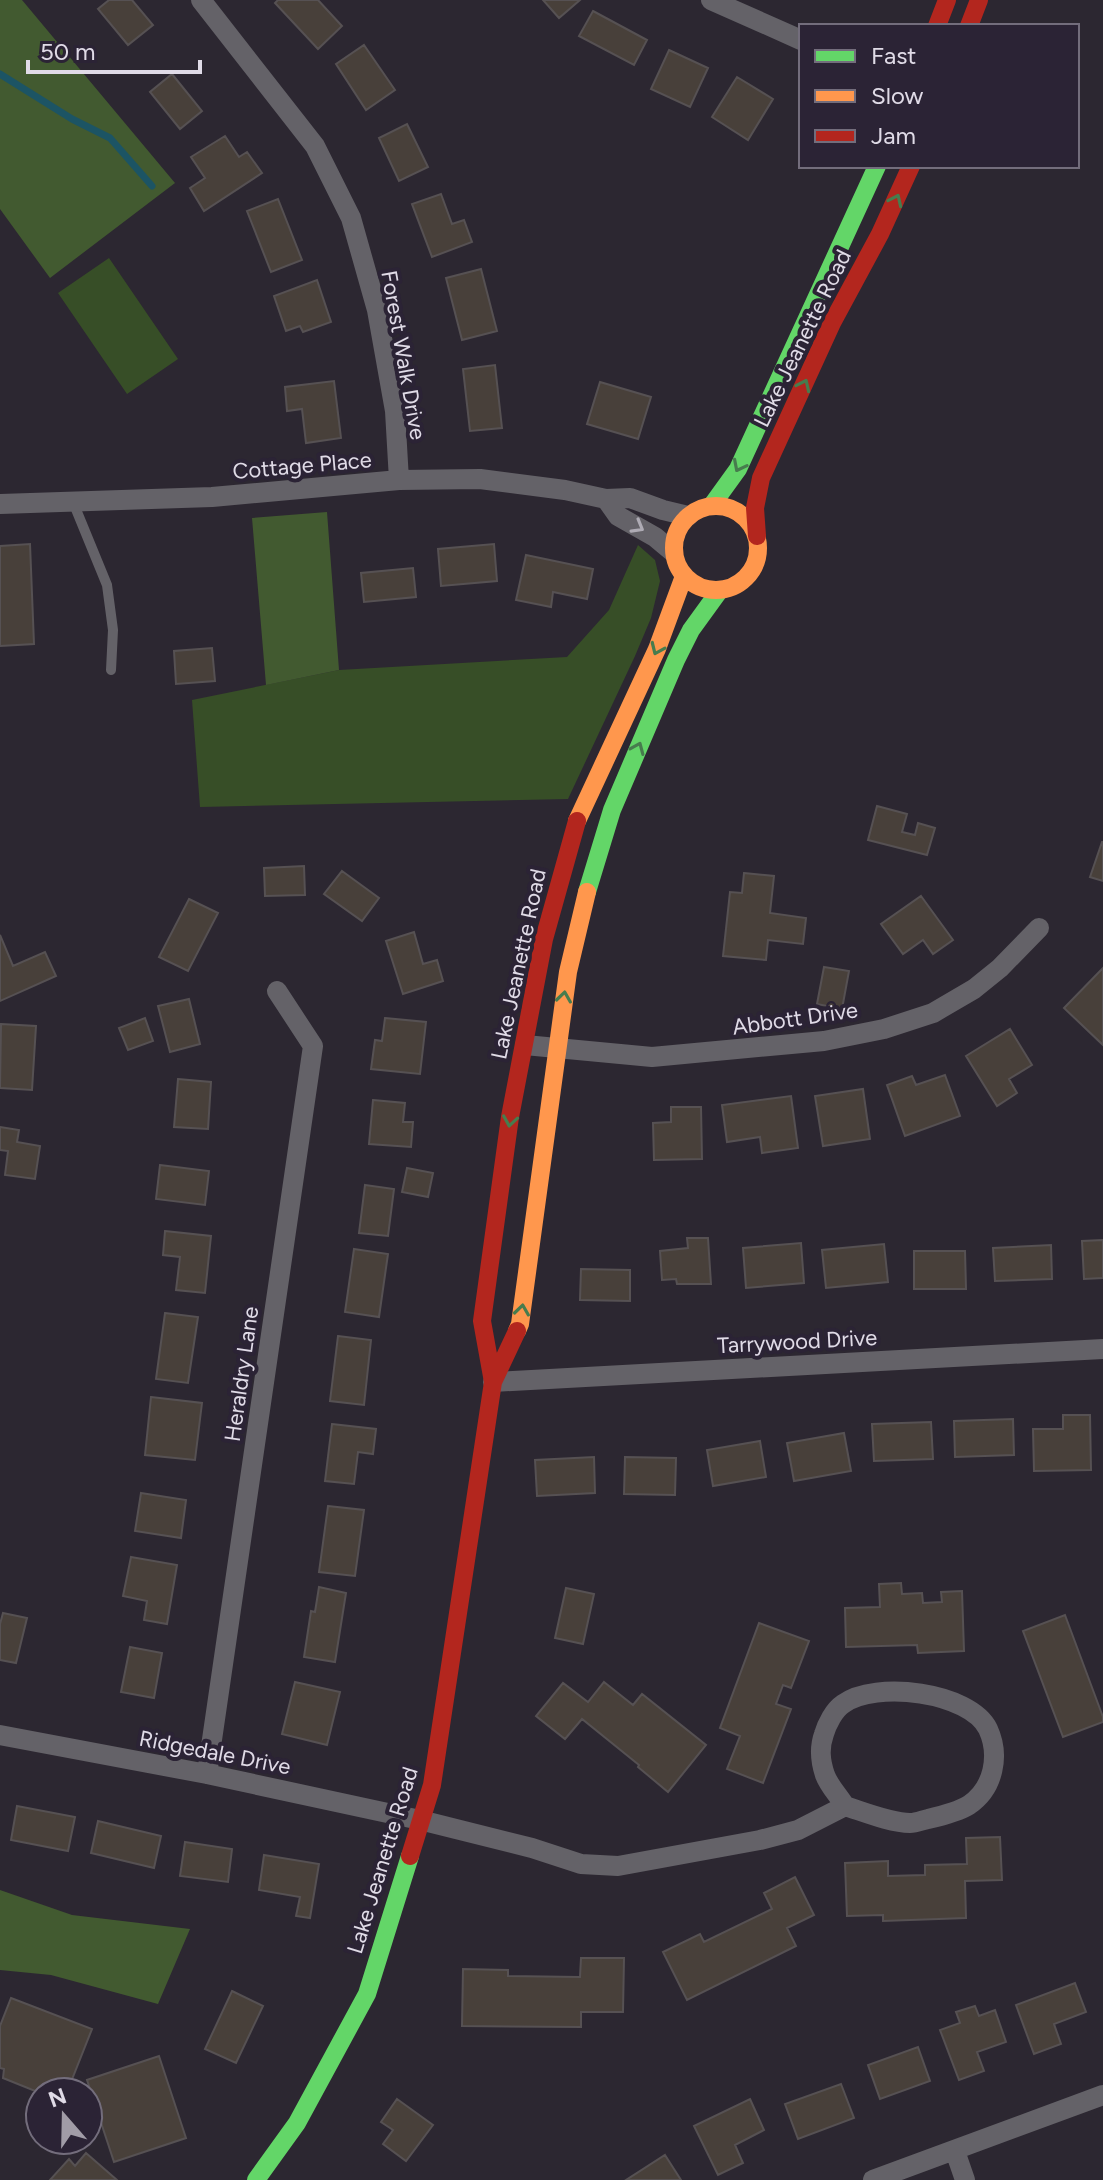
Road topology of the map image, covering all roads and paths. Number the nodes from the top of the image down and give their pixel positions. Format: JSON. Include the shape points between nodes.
{"nodes":[{"id":1,"x":201,"y":0,"type":"edge"},
{"id":2,"x":711,"y":0,"type":"edge"},
{"id":3,"x":947,"y":0,"type":"edge"},
{"id":4,"x":979,"y":0,"type":"edge"},
{"id":5,"x":938,"y":24,"type":"edge"},
{"id":6,"x":970,"y":24,"type":"edge"},
{"id":7,"x":799,"y":39,"type":"edge"},
{"id":8,"x":876,"y":168,"type":"edge"},
{"id":9,"x":910,"y":168,"type":"edge"},
{"id":10,"x":399,"y":480,"type":"junction"},
{"id":11,"x":606,"y":499,"type":"junction"},
{"id":12,"x":73,"y":502,"type":"junction"},
{"id":13,"x":0,"y":504,"type":"edge"},
{"id":14,"x":712,"y":505,"type":"junction"},
{"id":15,"x":688,"y":516,"type":"junction"},
{"id":16,"x":757,"y":536,"type":"junction"},
{"id":17,"x":673,"y":552,"type":"junction"},
{"id":18,"x":684,"y":576,"type":"junction"},
{"id":19,"x":720,"y":590,"type":"junction"},
{"id":20,"x":111,"y":670,"type":"dead end"},
{"id":21,"x":1039,"y":928,"type":"dead end"},
{"id":22,"x":277,"y":991,"type":"dead end"},
{"id":23,"x":525,"y":1045,"type":"junction"},
{"id":24,"x":557,"y":1049,"type":"junction"},
{"id":25,"x":1103,"y":1349,"type":"edge"},
{"id":26,"x":493,"y":1382,"type":"junction"},
{"id":27,"x":0,"y":1735,"type":"edge"},
{"id":28,"x":207,"y":1774,"type":"junction"},
{"id":29,"x":845,"y":1806,"type":"junction"},
{"id":30,"x":420,"y":1820,"type":"junction"},
{"id":31,"x":1103,"y":2095,"type":"edge"},
{"id":32,"x":955,"y":2151,"type":"junction"},
{"id":33,"x":256,"y":2180,"type":"edge"},
{"id":34,"x":873,"y":2180,"type":"edge"},
{"id":35,"x":965,"y":2180,"type":"edge"}],
"edges":[{"from":1,"to":10,"type":"street","name":"Forest Walk Drive","via":[[315,146],[351,218],[377,310],[395,411]]},
{"from":2,"to":7,"type":"street"},
{"from":3,"to":5,"type":"street"},
{"from":4,"to":6,"type":"street"},
{"from":8,"to":14,"type":"street","name":"Lake Jeanette Road","one_way":true,"via":[[738,469]]},
{"from":16,"to":9,"type":"street","name":"Lake Jeanette Road","one_way":true,"via":[[761,478]]},
{"from":10,"to":11,"type":"street","name":"Cottage Place","via":[[480,479]]},
{"from":10,"to":12,"type":"street","name":"Cottage Place","via":[[212,497]]},
{"from":11,"to":15,"type":"street","name":"Cottage Place","via":[[630,498]]},
{"from":11,"to":17,"type":"street","name":"Cottage Place","one_way":true,"via":[[618,516]]},
{"from":12,"to":13,"type":"street","name":"Cottage Place"},
{"from":12,"to":20,"type":"lane","via":[[107,585]]},
{"from":14,"to":15,"type":"street"},
{"from":14,"to":16,"type":"street","via":[[740,513]]},
{"from":15,"to":17,"type":"street","via":[[679,526]]},
{"from":16,"to":19,"type":"street","via":[[755,565],[735,586]]},
{"from":17,"to":18,"type":"street"},
{"from":18,"to":19,"type":"street","via":[[694,585]]},
{"from":18,"to":23,"type":"street","name":"Lake Jeanette Road","one_way":true,"via":[[657,649],[578,818],[544,939]]},
{"from":24,"to":19,"type":"street","name":"Lake Jeanette Road","one_way":true,"via":[[569,968],[612,810],[681,650]]},
{"from":21,"to":24,"type":"street","name":"Abbott Drive","via":[[974,989],[933,1013],[884,1029],[824,1041],[652,1057]]},
{"from":22,"to":28,"type":"street","name":"Heraldry Lane","via":[[313,1046]]},
{"from":23,"to":24,"type":"street","name":"Abbott Drive"},
{"from":23,"to":26,"type":"street","name":"Lake Jeanette Road","one_way":true,"via":[[482,1321]]},
{"from":26,"to":24,"type":"street","name":"Lake Jeanette Road","one_way":true,"via":[[520,1324]]},
{"from":25,"to":26,"type":"street","name":"Tarrywood Drive"},
{"from":26,"to":30,"type":"street","name":"Lake Jeanette Road","via":[[432,1785]]},
{"from":27,"to":28,"type":"street","name":"Ridgedale Drive"},
{"from":28,"to":30,"type":"street","name":"Ridgedale Drive"},
{"from":29,"to":29,"type":"street","via":[[826,1777],[819,1748],[827,1723],[843,1704],[869,1693],[905,1691],[948,1700],[976,1713],[986,1725],[995,1766],[985,1789],[969,1805],[910,1823]]},
{"from":29,"to":30,"type":"street","name":"Ridgedale Drive","via":[[798,1830],[618,1866],[581,1864]]},
{"from":30,"to":33,"type":"street","name":"Lake Jeanette Road","via":[[367,1994],[297,2123]]},
{"from":31,"to":32,"type":"street"},
{"from":32,"to":34,"type":"street"},
{"from":32,"to":35,"type":"street"}]}
